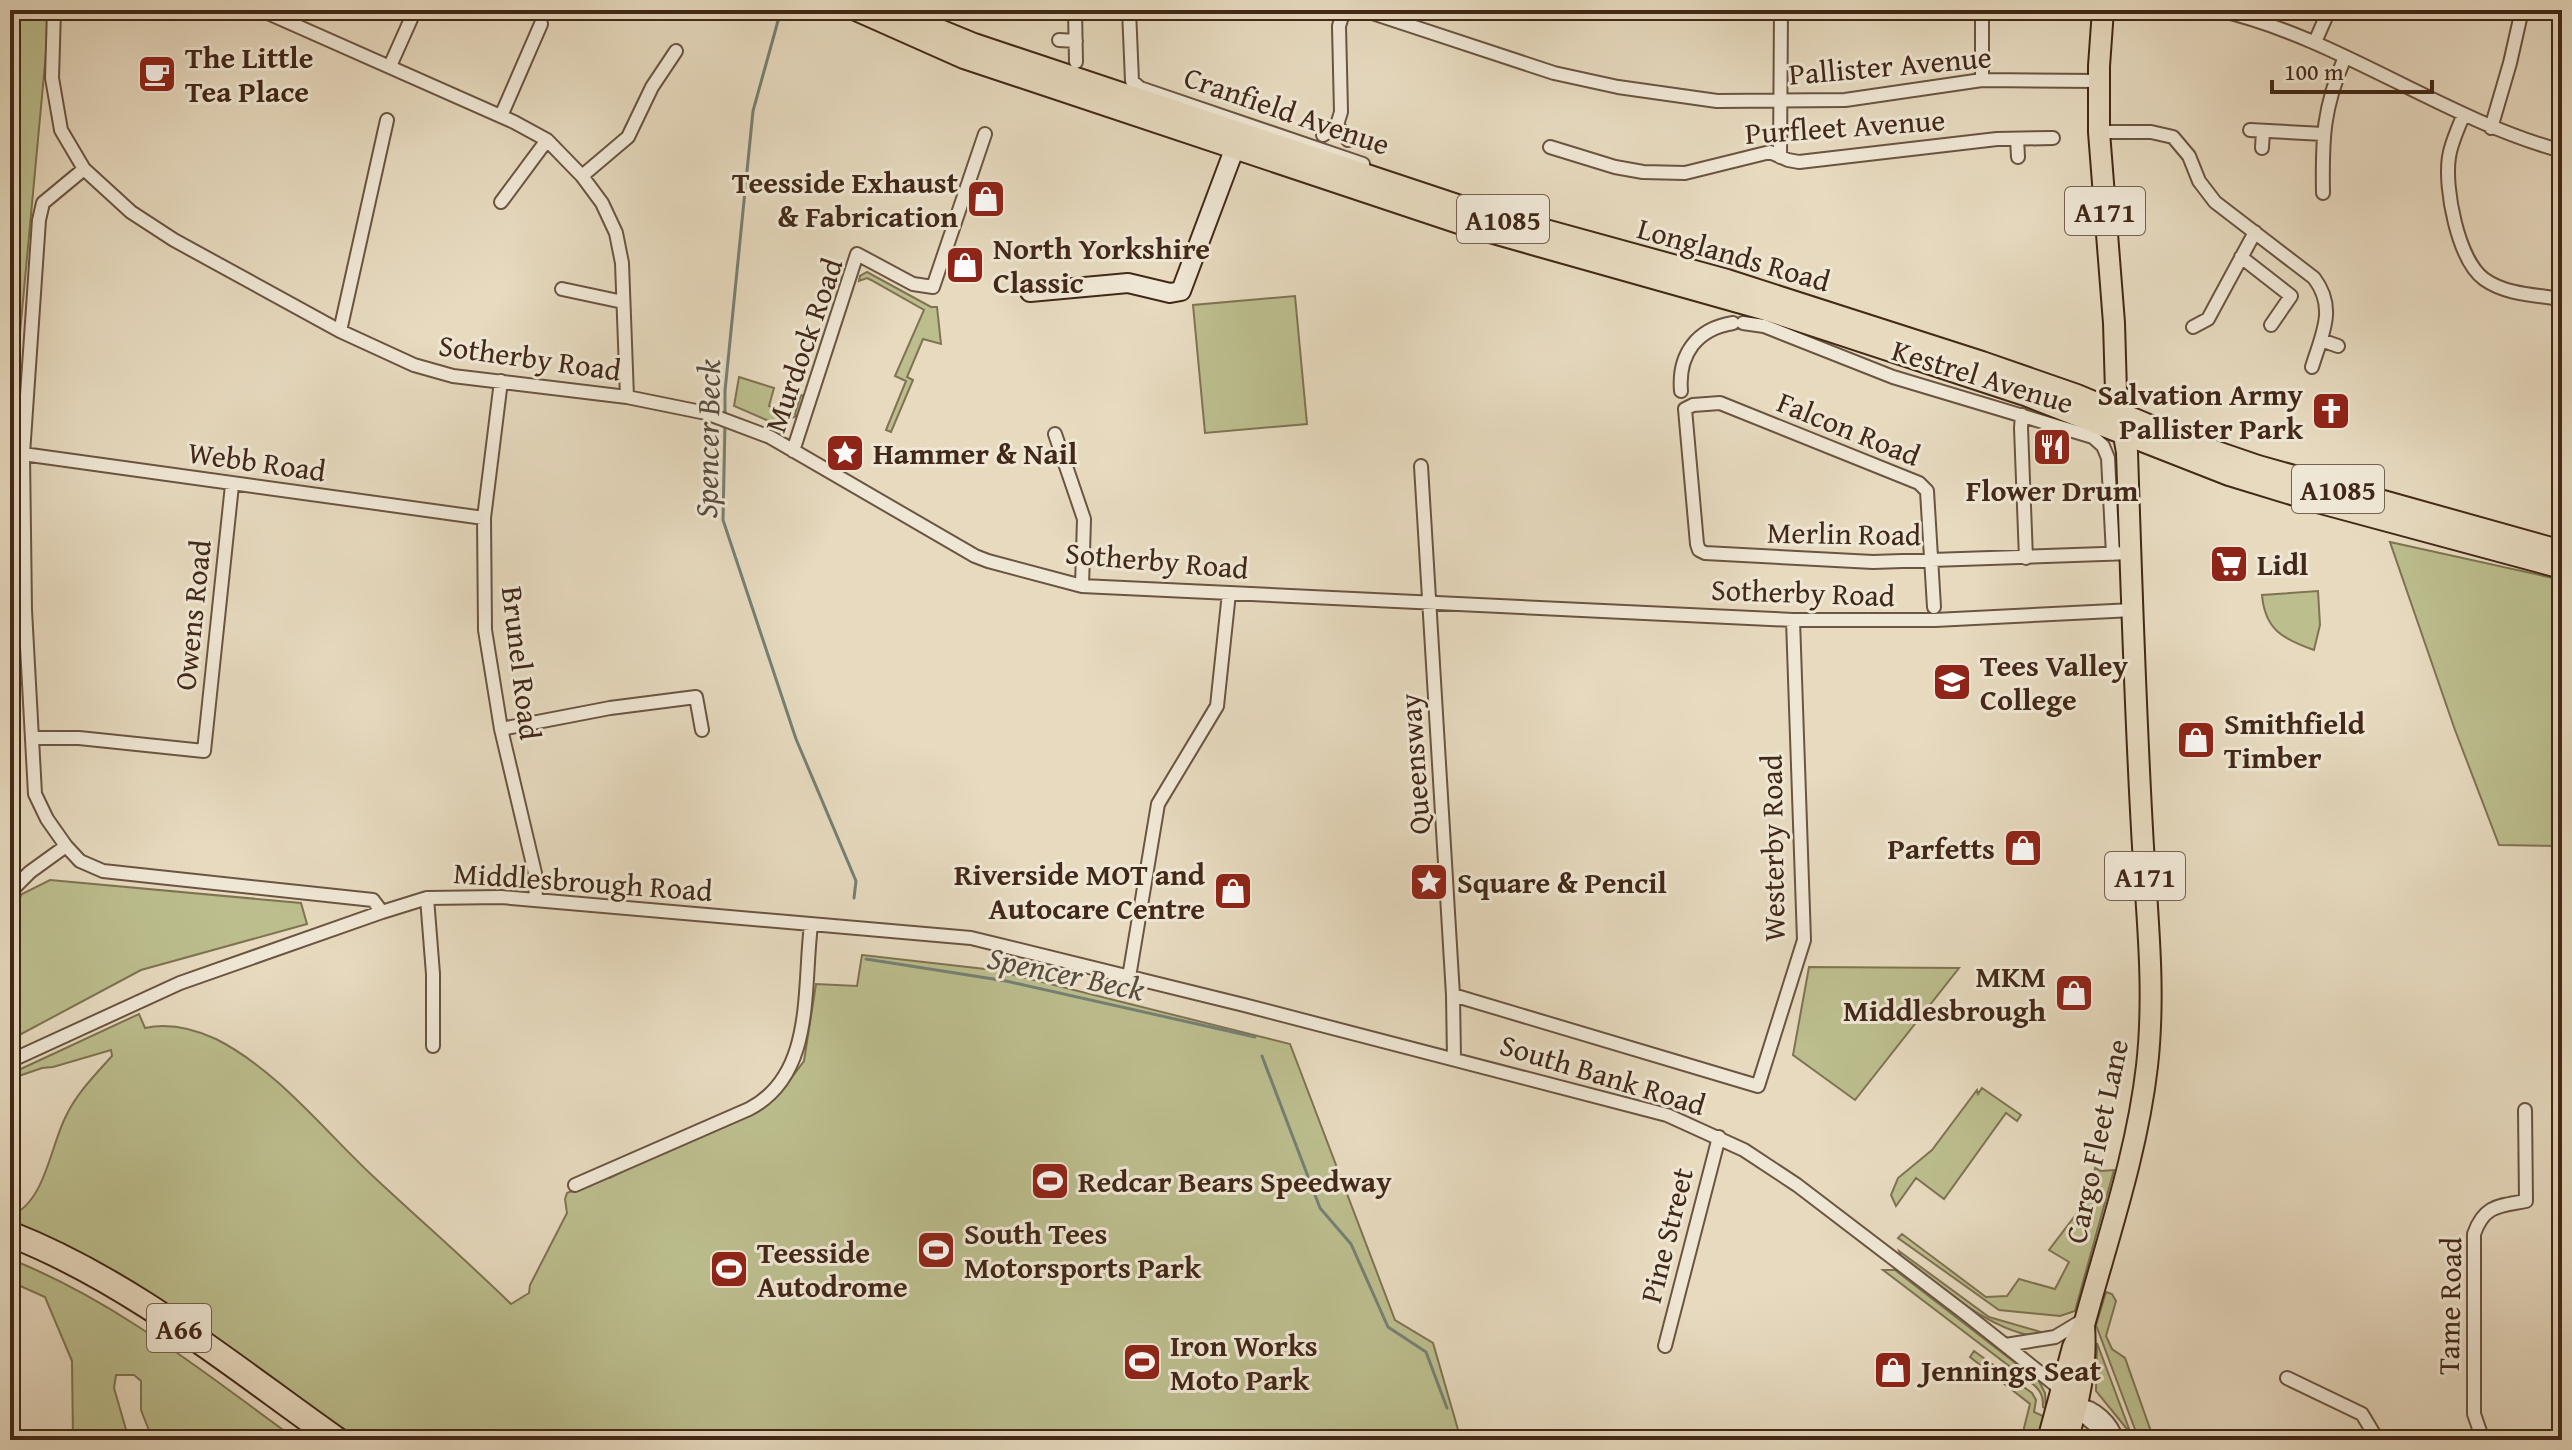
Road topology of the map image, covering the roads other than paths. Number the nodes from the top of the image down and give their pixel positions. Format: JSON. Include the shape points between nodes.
{"nodes":[{"id":1,"x":54,"y":10,"type":"edge"},
{"id":2,"x":261,"y":10,"type":"edge"},
{"id":3,"x":415,"y":10,"type":"edge"},
{"id":4,"x":856,"y":10,"type":"edge"},
{"id":5,"x":891,"y":10,"type":"edge"},
{"id":6,"x":1075,"y":10,"type":"edge"},
{"id":7,"x":1129,"y":10,"type":"edge"},
{"id":8,"x":1344,"y":10,"type":"edge"},
{"id":9,"x":1363,"y":10,"type":"edge"},
{"id":10,"x":1781,"y":10,"type":"edge"},
{"id":11,"x":1982,"y":10,"type":"edge"},
{"id":12,"x":2103,"y":10,"type":"edge"},
{"id":13,"x":2329,"y":10,"type":"edge"},
{"id":14,"x":2522,"y":10,"type":"edge"},
{"id":15,"x":2227,"y":11,"type":"edge"},
{"id":16,"x":285,"y":14,"type":"edge"},
{"id":17,"x":541,"y":24,"type":"dead end"},
{"id":18,"x":1059,"y":40,"type":"dead end"},
{"id":19,"x":1076,"y":41,"type":"junction"},
{"id":20,"x":2315,"y":42,"type":"junction"},
{"id":21,"x":676,"y":51,"type":"dead end"},
{"id":22,"x":2345,"y":57,"type":"junction"},
{"id":23,"x":1076,"y":62,"type":"dead end"},
{"id":24,"x":390,"y":66,"type":"junction"},
{"id":25,"x":1982,"y":80,"type":"junction"},
{"id":26,"x":2099,"y":81,"type":"junction"},
{"id":27,"x":1781,"y":102,"type":"junction"},
{"id":28,"x":501,"y":116,"type":"junction"},
{"id":29,"x":2463,"y":116,"type":"junction"},
{"id":30,"x":387,"y":120,"type":"dead end"},
{"id":31,"x":1337,"y":125,"type":"junction"},
{"id":32,"x":2491,"y":128,"type":"junction"},
{"id":33,"x":2099,"y":132,"type":"junction"},
{"id":34,"x":985,"y":134,"type":"dead end"},
{"id":35,"x":2323,"y":134,"type":"junction"},
{"id":36,"x":1323,"y":135,"type":"dead end"},
{"id":37,"x":2053,"y":138,"type":"dead end"},
{"id":38,"x":1238,"y":139,"type":"junction"},
{"id":39,"x":2017,"y":139,"type":"junction"},
{"id":40,"x":547,"y":140,"type":"junction"},
{"id":41,"x":1348,"y":140,"type":"dead end"},
{"id":42,"x":1550,"y":147,"type":"dead end"},
{"id":43,"x":2262,"y":148,"type":"dead end"},
{"id":44,"x":2562,"y":151,"type":"edge"},
{"id":45,"x":1780,"y":157,"type":"junction"},
{"id":46,"x":2018,"y":157,"type":"dead end"},
{"id":47,"x":84,"y":169,"type":"junction"},
{"id":48,"x":582,"y":176,"type":"junction"},
{"id":49,"x":2323,"y":193,"type":"dead end"},
{"id":50,"x":501,"y":202,"type":"dead end"},
{"id":51,"x":1496,"y":207,"type":"dead end"},
{"id":52,"x":2255,"y":232,"type":"junction"},
{"id":53,"x":2241,"y":257,"type":"junction"},
{"id":54,"x":562,"y":289,"type":"dead end"},
{"id":55,"x":1030,"y":292,"type":"dead end"},
{"id":56,"x":1723,"y":296,"type":"junction"},
{"id":57,"x":2562,"y":299,"type":"edge"},
{"id":58,"x":623,"y":302,"type":"junction"},
{"id":59,"x":2271,"y":325,"type":"dead end"},
{"id":60,"x":2193,"y":327,"type":"dead end"},
{"id":61,"x":340,"y":331,"type":"junction"},
{"id":62,"x":1709,"y":331,"type":"junction"},
{"id":63,"x":2321,"y":340,"type":"junction"},
{"id":64,"x":2338,"y":346,"type":"dead end"},
{"id":65,"x":2312,"y":367,"type":"dead end"},
{"id":66,"x":501,"y":381,"type":"junction"},
{"id":67,"x":1681,"y":391,"type":"dead end"},
{"id":68,"x":627,"y":397,"type":"junction"},
{"id":69,"x":1685,"y":409,"type":"joint"},
{"id":70,"x":2120,"y":413,"type":"junction"},
{"id":71,"x":2022,"y":415,"type":"junction"},
{"id":72,"x":1055,"y":434,"type":"dead end"},
{"id":73,"x":2123,"y":434,"type":"junction"},
{"id":74,"x":793,"y":451,"type":"junction"},
{"id":75,"x":23,"y":454,"type":"junction"},
{"id":76,"x":1421,"y":466,"type":"dead end"},
{"id":77,"x":232,"y":485,"type":"junction"},
{"id":78,"x":484,"y":518,"type":"junction"},
{"id":79,"x":2562,"y":551,"type":"edge"},
{"id":80,"x":2122,"y":553,"type":"junction"},
{"id":81,"x":2026,"y":558,"type":"junction"},
{"id":82,"x":1932,"y":561,"type":"junction"},
{"id":83,"x":2562,"y":568,"type":"edge"},
{"id":84,"x":1082,"y":586,"type":"junction"},
{"id":85,"x":1229,"y":593,"type":"junction"},
{"id":86,"x":1430,"y":601,"type":"junction"},
{"id":87,"x":1934,"y":607,"type":"dead end"},
{"id":88,"x":2133,"y":610,"type":"junction"},
{"id":89,"x":1793,"y":620,"type":"junction"},
{"id":90,"x":501,"y":729,"type":"junction"},
{"id":91,"x":702,"y":730,"type":"dead end"},
{"id":92,"x":32,"y":738,"type":"junction"},
{"id":93,"x":66,"y":846,"type":"junction"},
{"id":94,"x":10,"y":892,"type":"edge"},
{"id":95,"x":427,"y":898,"type":"junction"},
{"id":96,"x":536,"y":900,"type":"junction"},
{"id":97,"x":382,"y":912,"type":"junction"},
{"id":98,"x":811,"y":925,"type":"junction"},
{"id":99,"x":1129,"y":977,"type":"junction"},
{"id":100,"x":1453,"y":995,"type":"junction"},
{"id":101,"x":433,"y":1046,"type":"dead end"},
{"id":102,"x":1454,"y":1058,"type":"junction"},
{"id":103,"x":10,"y":1061,"type":"edge"},
{"id":104,"x":2525,"y":1110,"type":"dead end"},
{"id":105,"x":1719,"y":1137,"type":"junction"},
{"id":106,"x":575,"y":1185,"type":"dead end"},
{"id":107,"x":10,"y":1234,"type":"edge"},
{"id":108,"x":10,"y":1251,"type":"edge"},
{"id":109,"x":2085,"y":1322,"type":"junction"},
{"id":110,"x":2006,"y":1345,"type":"junction"},
{"id":111,"x":1665,"y":1346,"type":"dead end"},
{"id":112,"x":2287,"y":1378,"type":"dead end"},
{"id":113,"x":2060,"y":1389,"type":"junction"},
{"id":114,"x":2077,"y":1405,"type":"junction"},
{"id":115,"x":310,"y":1440,"type":"edge"},
{"id":116,"x":337,"y":1440,"type":"edge"},
{"id":117,"x":2048,"y":1440,"type":"edge"},
{"id":118,"x":2067,"y":1440,"type":"edge"},
{"id":119,"x":2114,"y":1440,"type":"edge"},
{"id":120,"x":2375,"y":1440,"type":"edge"},
{"id":121,"x":2483,"y":1440,"type":"edge"}],
"edges":[{"from":1,"to":47,"type":"street","name":"Sotherby Road","via":[[52,78],[61,130]]},
{"from":2,"to":16,"type":"street"},
{"from":3,"to":24,"type":"street"},
{"from":4,"to":38,"type":"main road","name":"Longlands Road","number":"A1085","via":[[964,58]]},
{"from":5,"to":38,"type":"main road","name":"Longlands Road","number":"A1085"},
{"from":6,"to":19,"type":"street"},
{"from":7,"to":51,"type":"street","name":"Cranfield Avenue","via":[[1132,81],[1140,88]]},
{"from":8,"to":31,"type":"street","via":[[1339,26]]},
{"from":9,"to":27,"type":"street","name":"Pallister Avenue","via":[[1568,77],[1717,101]]},
{"from":10,"to":27,"type":"street"},
{"from":11,"to":25,"type":"street"},
{"from":12,"to":26,"type":"main road","name":"Cargo Fleet Lane","number":"A171"},
{"from":13,"to":20,"type":"street"},
{"from":14,"to":32,"type":"street"},
{"from":15,"to":20,"type":"street"},
{"from":16,"to":24,"type":"street"},
{"from":17,"to":28,"type":"street"},
{"from":18,"to":19,"type":"street"},
{"from":19,"to":23,"type":"street"},
{"from":20,"to":22,"type":"street"},
{"from":21,"to":48,"type":"street","via":[[628,137]]},
{"from":22,"to":29,"type":"street"},
{"from":22,"to":35,"type":"street","via":[[2330,93]]},
{"from":24,"to":28,"type":"street"},
{"from":25,"to":26,"type":"street","name":"Pallister Avenue"},
{"from":25,"to":27,"type":"street","name":"Pallister Avenue","via":[[1845,100]]},
{"from":26,"to":33,"type":"main road","name":"Cargo Fleet Lane","number":"A171"},
{"from":27,"to":45,"type":"street"},
{"from":28,"to":40,"type":"street"},
{"from":29,"to":32,"type":"street"},
{"from":29,"to":57,"type":"street","via":[[2450,155],[2449,181],[2459,235],[2471,265],[2503,289]]},
{"from":30,"to":61,"type":"street"},
{"from":31,"to":36,"type":"street"},
{"from":31,"to":41,"type":"street"},
{"from":32,"to":44,"type":"street"},
{"from":33,"to":52,"type":"street","via":[[2173,137],[2215,202]]},
{"from":33,"to":70,"type":"main road","name":"Cargo Fleet Lane","number":"A171"},
{"from":34,"to":74,"type":"street","name":"Murdock Road","via":[[933,287],[913,284],[857,254]]},
{"from":35,"to":43,"type":"street","via":[[2257,130]]},
{"from":35,"to":49,"type":"street"},
{"from":37,"to":39,"type":"street","name":"Purfleet Avenue"},
{"from":38,"to":55,"type":"street","via":[[1181,291],[1128,283]]},
{"from":38,"to":56,"type":"main road","name":"Longlands Road","number":"A1085","via":[[1465,225]]},
{"from":39,"to":45,"type":"street","name":"Purfleet Avenue","via":[[1799,162]]},
{"from":39,"to":46,"type":"street"},
{"from":40,"to":48,"type":"street"},
{"from":40,"to":50,"type":"street"},
{"from":42,"to":45,"type":"street","name":"Purfleet Avenue","via":[[1643,172],[1685,173],[1770,152]]},
{"from":47,"to":61,"type":"street","name":"Sotherby Road","via":[[131,212],[174,240]]},
{"from":47,"to":75,"type":"street","via":[[43,203],[39,220]]},
{"from":48,"to":58,"type":"street","via":[[616,233]]},
{"from":52,"to":53,"type":"street"},
{"from":52,"to":63,"type":"street","via":[[2322,288],[2327,308]]},
{"from":53,"to":59,"type":"street","via":[[2291,296]]},
{"from":53,"to":60,"type":"street","via":[[2208,319]]},
{"from":54,"to":58,"type":"street"},
{"from":56,"to":62,"type":"street"},
{"from":56,"to":70,"type":"main road","name":"Longlands Road","number":"A1085","via":[[1982,362]]},
{"from":56,"to":73,"type":"main road","name":"Longlands Road","number":"A1085","via":[[2025,395]]},
{"from":58,"to":68,"type":"street"},
{"from":61,"to":66,"type":"street","name":"Sotherby Road","via":[[414,365]]},
{"from":62,"to":67,"type":"street","via":[[1682,361]]},
{"from":62,"to":71,"type":"street","name":"Kestrel Avenue","via":[[1738,323],[1764,326],[1893,377]]},
{"from":63,"to":64,"type":"street"},
{"from":63,"to":65,"type":"street"},
{"from":66,"to":68,"type":"street","name":"Sotherby Road"},
{"from":66,"to":78,"type":"street","name":"Brunel Road"},
{"from":68,"to":74,"type":"street","name":"Sotherby Road","via":[[736,422]]},
{"from":69,"to":82,"type":"street","name":"Falcon Road","via":[[1720,403],[1919,483],[1927,491]]},
{"from":69,"to":82,"type":"street","name":"Merlin Road","via":[[1699,550],[1803,560]]},
{"from":70,"to":73,"type":"main road","name":"Cargo Fleet Lane","number":"A171"},
{"from":70,"to":79,"type":"main road","name":"Longlands Road","number":"A1085","via":[[2258,466]]},
{"from":71,"to":80,"type":"street","name":"Kestrel Avenue","via":[[2093,437],[2103,446]]},
{"from":71,"to":81,"type":"street"},
{"from":72,"to":84,"type":"street","via":[[1084,519]]},
{"from":73,"to":80,"type":"main road","name":"Cargo Fleet Lane","number":"A171","via":[[2127,452]]},
{"from":73,"to":83,"type":"main road","name":"Longlands Road","number":"A1085","via":[[2259,485]]},
{"from":74,"to":84,"type":"street","name":"Sotherby Road","via":[[975,556]]},
{"from":75,"to":77,"type":"street","name":"Webb Road"},
{"from":75,"to":92,"type":"street"},
{"from":76,"to":86,"type":"street","name":"Queensway"},
{"from":77,"to":78,"type":"street","name":"Webb Road"},
{"from":77,"to":92,"type":"street","name":"Owens Road","via":[[204,751]]},
{"from":78,"to":90,"type":"street","name":"Brunel Road","via":[[485,630]]},
{"from":80,"to":81,"type":"street","name":"Merlin Road"},
{"from":80,"to":88,"type":"main road","name":"Cargo Fleet Lane","number":"A171"},
{"from":81,"to":82,"type":"street","name":"Merlin Road"},
{"from":82,"to":87,"type":"street","name":"Falcon Road"},
{"from":84,"to":85,"type":"street","name":"Sotherby Road"},
{"from":85,"to":86,"type":"street","name":"Sotherby Road"},
{"from":85,"to":99,"type":"street","via":[[1217,706],[1158,804]]},
{"from":86,"to":89,"type":"street","name":"Sotherby Road"},
{"from":86,"to":100,"type":"street","name":"Queensway"},
{"from":88,"to":89,"type":"street","name":"Sotherby Road","via":[[1935,620]]},
{"from":88,"to":109,"type":"main road","name":"Cargo Fleet Lane","number":"A171","via":[[2150,1031],[2132,1149]]},
{"from":89,"to":100,"type":"street","name":"Westerby Road","via":[[1804,940],[1758,1086]]},
{"from":90,"to":91,"type":"street","via":[[696,697]]},
{"from":90,"to":96,"type":"street","name":"Brunel Road","via":[[535,873]]},
{"from":92,"to":93,"type":"street","via":[[35,794]]},
{"from":93,"to":94,"type":"street"},
{"from":93,"to":97,"type":"street","via":[[80,861],[103,871],[373,900]]},
{"from":95,"to":96,"type":"street","name":"Middlesbrough Road"},
{"from":95,"to":97,"type":"street","name":"Middlesbrough Road"},
{"from":95,"to":101,"type":"street"},
{"from":96,"to":98,"type":"street","name":"Middlesbrough Road"},
{"from":97,"to":103,"type":"street","name":"Middlesbrough Road","via":[[180,983]]},
{"from":98,"to":99,"type":"street","name":"Middlesbrough Road","via":[[971,938]]},
{"from":98,"to":106,"type":"street","via":[[800,1044],[773,1092],[749,1109]]},
{"from":99,"to":102,"type":"street","name":"South Bank Road"},
{"from":100,"to":102,"type":"street","name":"Queensway"},
{"from":102,"to":105,"type":"street","name":"South Bank Road","via":[[1667,1115]]},
{"from":104,"to":121,"type":"street","name":"Tame Road","via":[[2526,1201],[2487,1210],[2474,1234],[2474,1414]]},
{"from":105,"to":110,"type":"street","name":"South Bank Road","via":[[1797,1185]]},
{"from":105,"to":111,"type":"street","name":"Pine Street"},
{"from":107,"to":116,"type":"highway","number":"A66","via":[[81,1266],[144,1303]]},
{"from":108,"to":115,"type":"highway","number":"A66","via":[[129,1313]]},
{"from":109,"to":110,"type":"street","via":[[2055,1337]]},
{"from":109,"to":113,"type":"main road","name":"Cargo Fleet Lane","number":"A171"},
{"from":109,"to":114,"type":"main road","name":"Cargo Fleet Lane","number":"A171"},
{"from":110,"to":113,"type":"street","name":"South Bank Road"},
{"from":112,"to":120,"type":"street","via":[[2362,1414]]},
{"from":113,"to":114,"type":"street","name":"South Bank Road"},
{"from":113,"to":117,"type":"main road","name":"Cargo Fleet Lane","number":"A171"},
{"from":114,"to":118,"type":"main road","name":"Cargo Fleet Lane","number":"A171"},
{"from":114,"to":119,"type":"street","name":"South Bank Road"}]}
